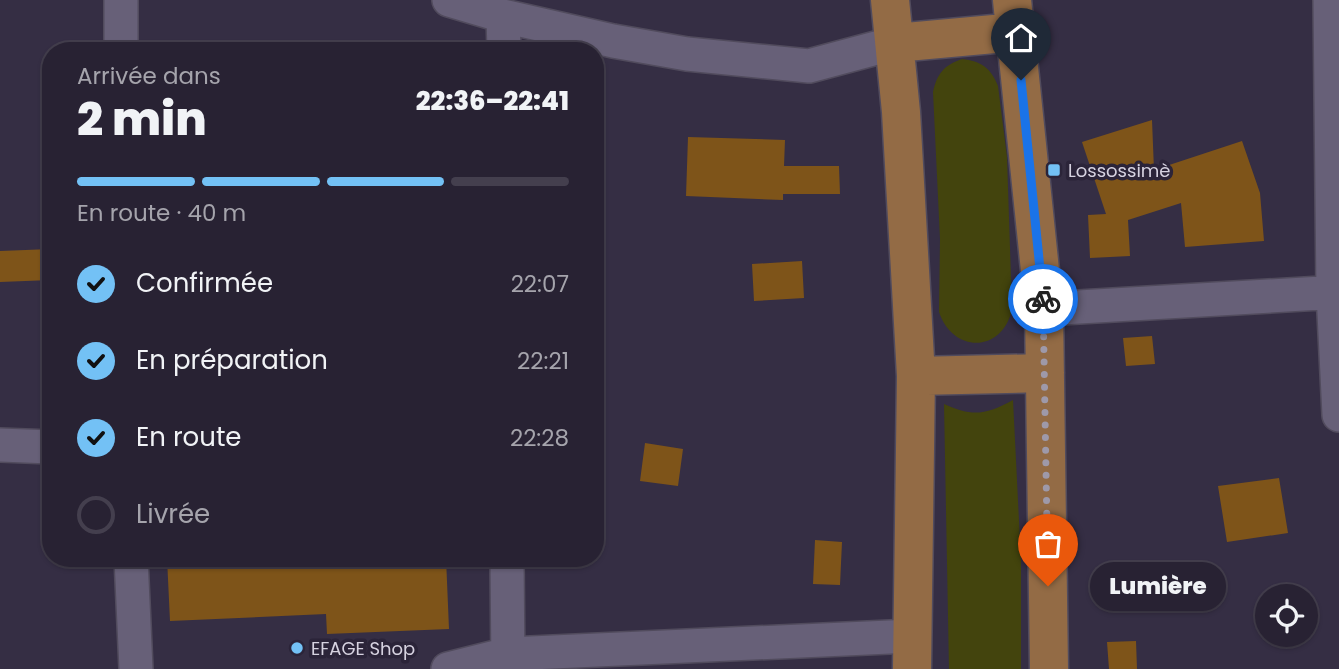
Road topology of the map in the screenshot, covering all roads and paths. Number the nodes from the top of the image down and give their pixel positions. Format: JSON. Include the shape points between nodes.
{"nodes":[{"id":1,"x":121,"y":0,"type":"edge"},
{"id":2,"x":449,"y":0,"type":"edge"},
{"id":3,"x":890,"y":0,"type":"edge"},
{"id":4,"x":1330,"y":0,"type":"edge"},
{"id":5,"x":503,"y":16,"type":"junction"},
{"id":6,"x":1014,"y":16,"type":"edge"},
{"id":7,"x":121,"y":42,"type":"edge"},
{"id":8,"x":504,"y":42,"type":"edge"},
{"id":9,"x":895,"y":43,"type":"junction"},
{"id":10,"x":1336,"y":293,"type":"edge"},
{"id":11,"x":1044,"y":309,"type":"junction"},
{"id":12,"x":1045,"y":373,"type":"junction"},
{"id":13,"x":916,"y":376,"type":"junction"},
{"id":14,"x":1339,"y":415,"type":"edge"},
{"id":15,"x":0,"y":445,"type":"edge"},
{"id":16,"x":42,"y":447,"type":"edge"},
{"id":17,"x":131,"y":567,"type":"edge"},
{"id":18,"x":507,"y":567,"type":"edge"},
{"id":19,"x":912,"y":652,"type":"edge"},
{"id":20,"x":508,"y":662,"type":"edge"},
{"id":21,"x":136,"y":669,"type":"edge"},
{"id":22,"x":447,"y":669,"type":"edge"},
{"id":23,"x":1049,"y":669,"type":"edge"}],
"edges":[{"from":1,"to":7,"type":"street"},
{"from":2,"to":5,"type":"street"},
{"from":3,"to":9,"type":"main road"},
{"from":4,"to":10,"type":"street"},
{"from":5,"to":8,"type":"street"},
{"from":5,"to":9,"type":"street","via":[[687,54],[809,66]]},
{"from":6,"to":9,"type":"main road"},
{"from":6,"to":11,"type":"main road"},
{"from":9,"to":13,"type":"main road"},
{"from":10,"to":11,"type":"street"},
{"from":10,"to":14,"type":"street"},
{"from":11,"to":12,"type":"main road"},
{"from":12,"to":13,"type":"main road"},
{"from":12,"to":23,"type":"main road"},
{"from":13,"to":19,"type":"main road"},
{"from":15,"to":16,"type":"street"},
{"from":17,"to":21,"type":"street"},
{"from":18,"to":20,"type":"street"},
{"from":19,"to":20,"type":"street"},
{"from":20,"to":22,"type":"street"}]}
